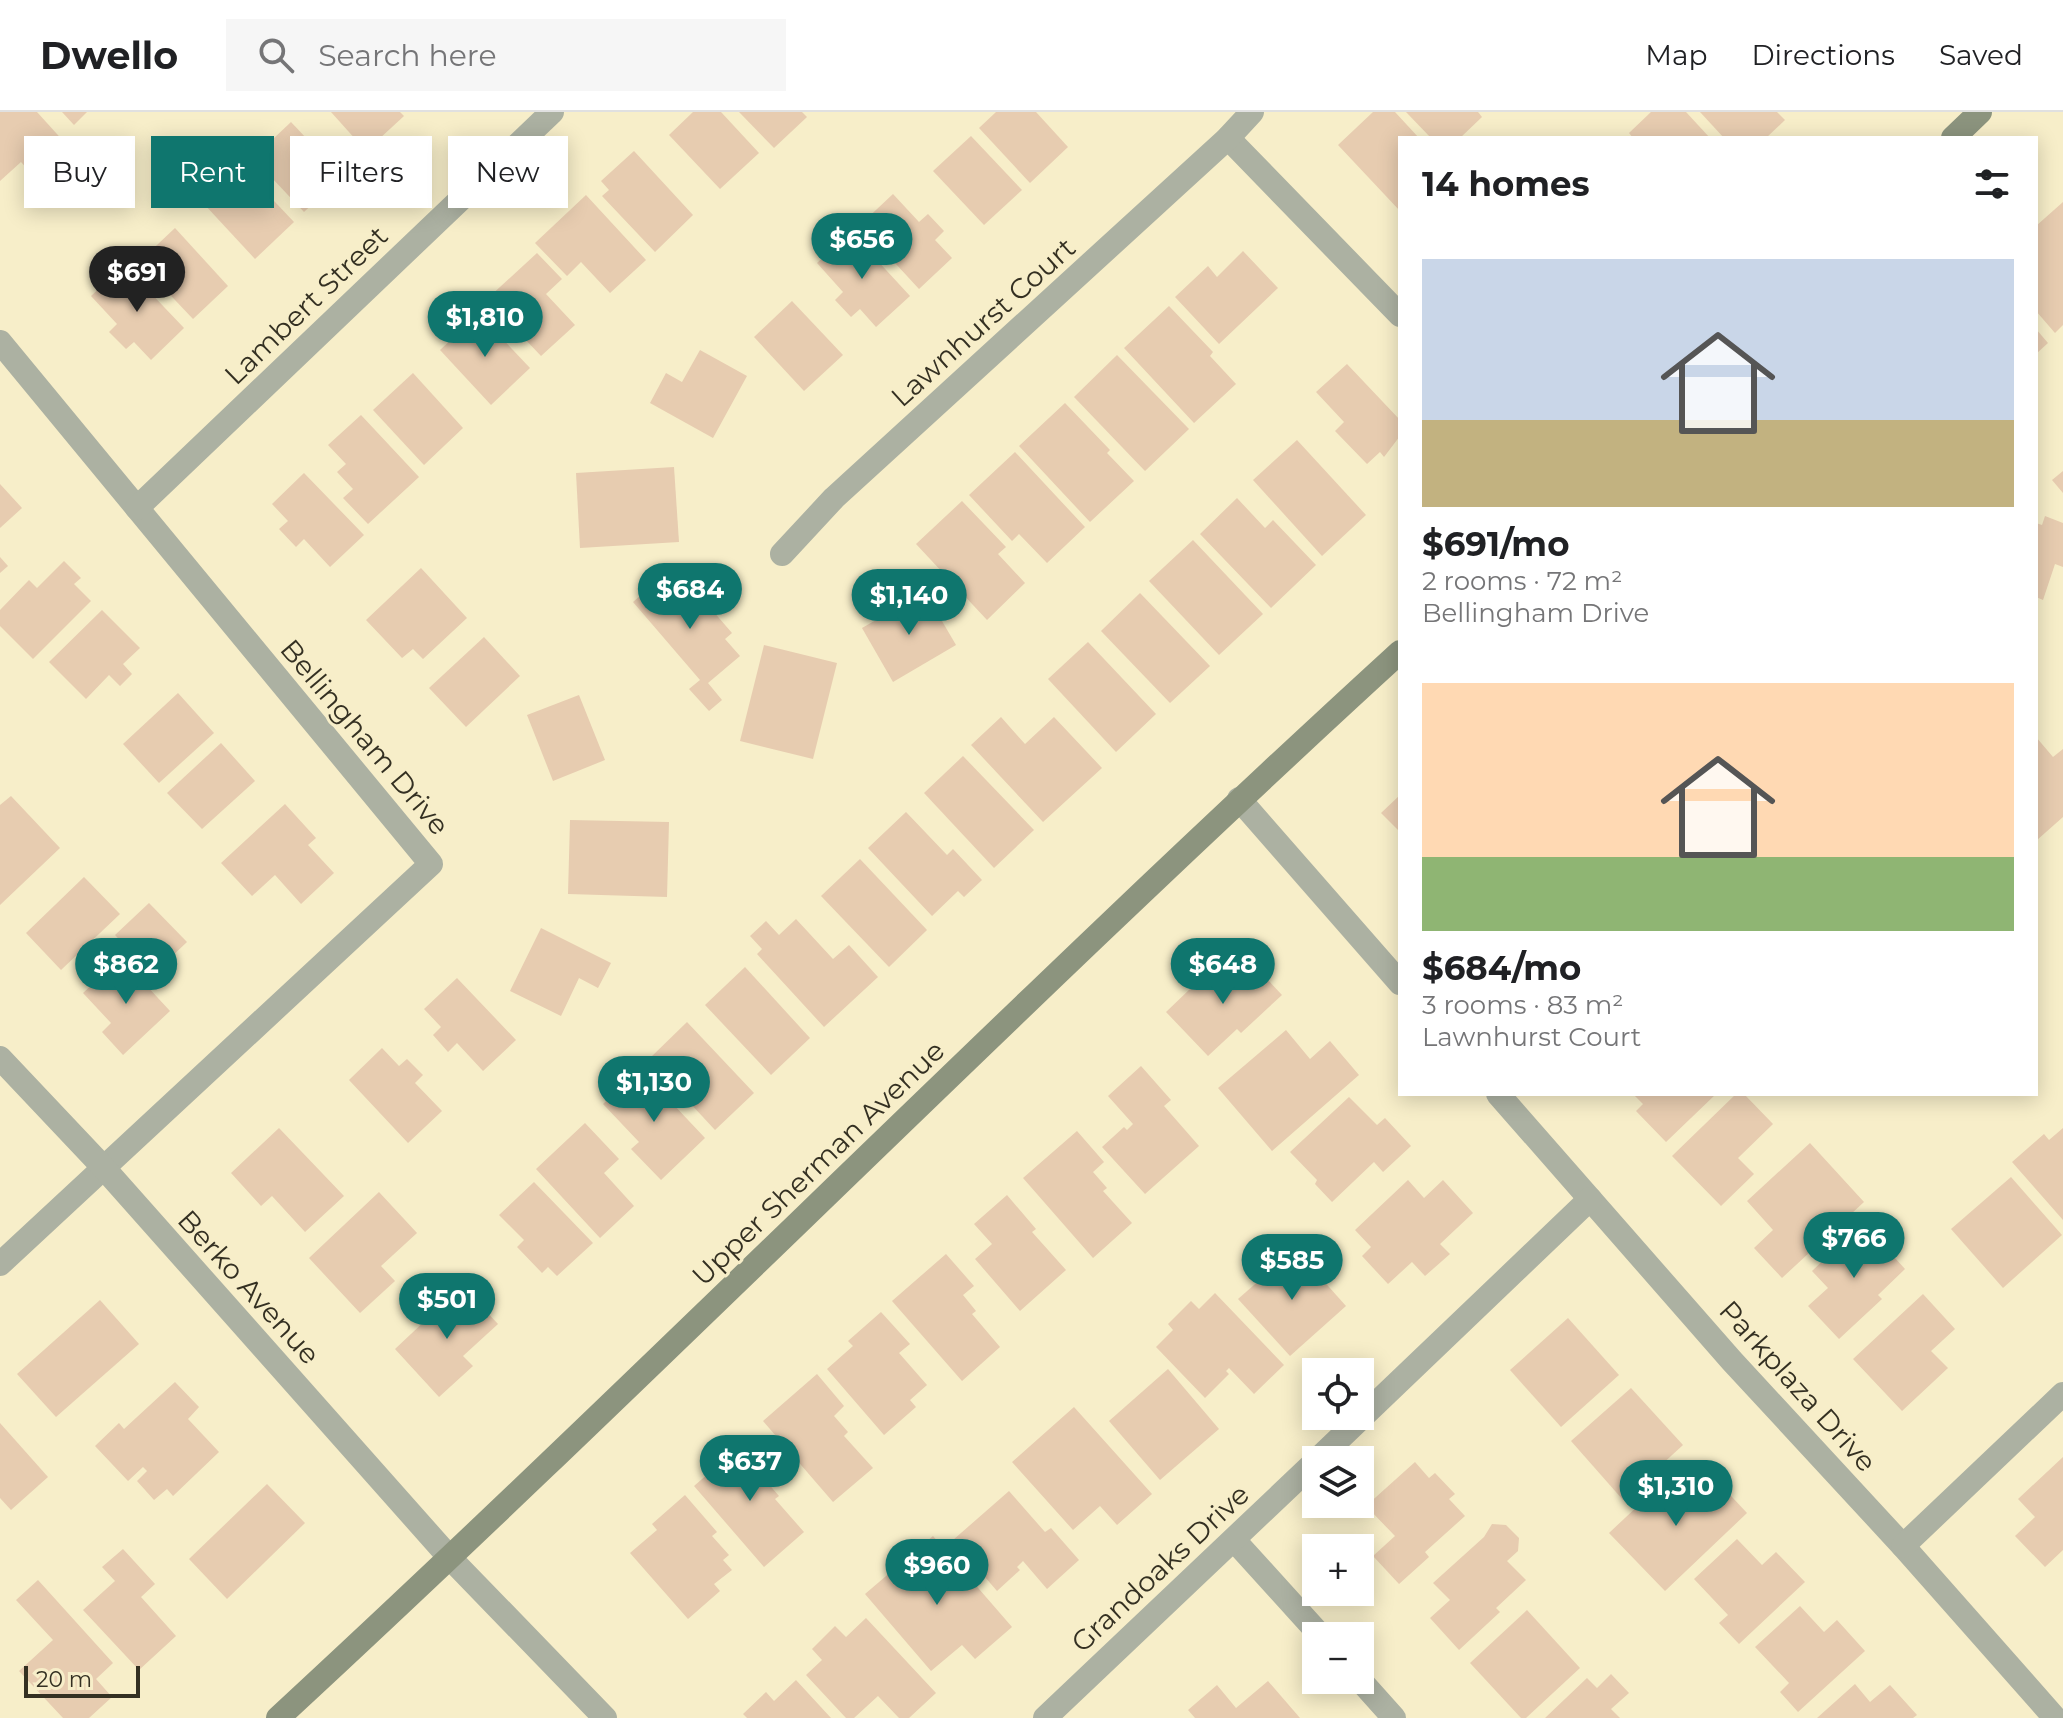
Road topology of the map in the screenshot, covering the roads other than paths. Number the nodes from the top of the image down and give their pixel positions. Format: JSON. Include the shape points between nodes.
{"nodes":[{"id":1,"x":552,"y":112,"type":"edge"},
{"id":2,"x":1252,"y":112,"type":"edge"},
{"id":3,"x":1980,"y":112,"type":"edge"},
{"id":4,"x":1955,"y":136,"type":"edge"},
{"id":5,"x":1228,"y":138,"type":"junction"},
{"id":6,"x":1398,"y":313,"type":"edge"},
{"id":7,"x":0,"y":342,"type":"edge"},
{"id":8,"x":137,"y":508,"type":"junction"},
{"id":9,"x":782,"y":554,"type":"dead end"},
{"id":10,"x":1398,"y":654,"type":"edge"},
{"id":11,"x":1239,"y":799,"type":"junction"},
{"id":12,"x":1398,"y":981,"type":"edge"},
{"id":13,"x":0,"y":1058,"type":"edge"},
{"id":14,"x":1500,"y":1096,"type":"edge"},
{"id":15,"x":103,"y":1167,"type":"junction"},
{"id":16,"x":1590,"y":1199,"type":"junction"},
{"id":17,"x":0,"y":1264,"type":"edge"},
{"id":18,"x":2063,"y":1394,"type":"edge"},
{"id":19,"x":1331,"y":1446,"type":"edge"},
{"id":20,"x":1302,"y":1474,"type":"edge"},
{"id":21,"x":1234,"y":1540,"type":"junction"},
{"id":22,"x":1903,"y":1546,"type":"junction"},
{"id":23,"x":450,"y":1558,"type":"junction"},
{"id":24,"x":1308,"y":1622,"type":"edge"},
{"id":25,"x":1373,"y":1694,"type":"edge"},
{"id":26,"x":278,"y":1718,"type":"edge"},
{"id":27,"x":605,"y":1718,"type":"edge"},
{"id":28,"x":1045,"y":1718,"type":"edge"},
{"id":29,"x":1394,"y":1718,"type":"edge"},
{"id":30,"x":2055,"y":1718,"type":"edge"}],
"edges":[{"from":1,"to":8,"type":"street","name":"Lambert Street"},
{"from":2,"to":5,"type":"street","name":"Lawnhurst Court"},
{"from":3,"to":4,"type":"main road"},
{"from":5,"to":6,"type":"street"},
{"from":5,"to":9,"type":"street","name":"Lawnhurst Court","via":[[834,498]]},
{"from":7,"to":8,"type":"street","name":"Bellingham Drive"},
{"from":8,"to":15,"type":"street","name":"Bellingham Drive","via":[[431,864]]},
{"from":10,"to":11,"type":"main road","name":"Upper Sherman Avenue"},
{"from":11,"to":12,"type":"street"},
{"from":11,"to":23,"type":"main road","name":"Upper Sherman Avenue"},
{"from":13,"to":15,"type":"street","name":"Berko Avenue"},
{"from":14,"to":16,"type":"street","name":"Parkplaza Drive"},
{"from":15,"to":17,"type":"street","name":"Bellingham Drive"},
{"from":15,"to":23,"type":"street","name":"Berko Avenue"},
{"from":16,"to":19,"type":"street","name":"Grandoaks Drive"},
{"from":16,"to":22,"type":"street","name":"Parkplaza Drive"},
{"from":18,"to":22,"type":"street"},
{"from":20,"to":21,"type":"street","name":"Grandoaks Drive"},
{"from":21,"to":24,"type":"street"},
{"from":21,"to":28,"type":"street","name":"Grandoaks Drive"},
{"from":22,"to":30,"type":"street","name":"Parkplaza Drive"},
{"from":23,"to":26,"type":"main road","name":"Upper Sherman Avenue"},
{"from":23,"to":27,"type":"street","name":"Berko Avenue"},
{"from":25,"to":29,"type":"street"}]}
